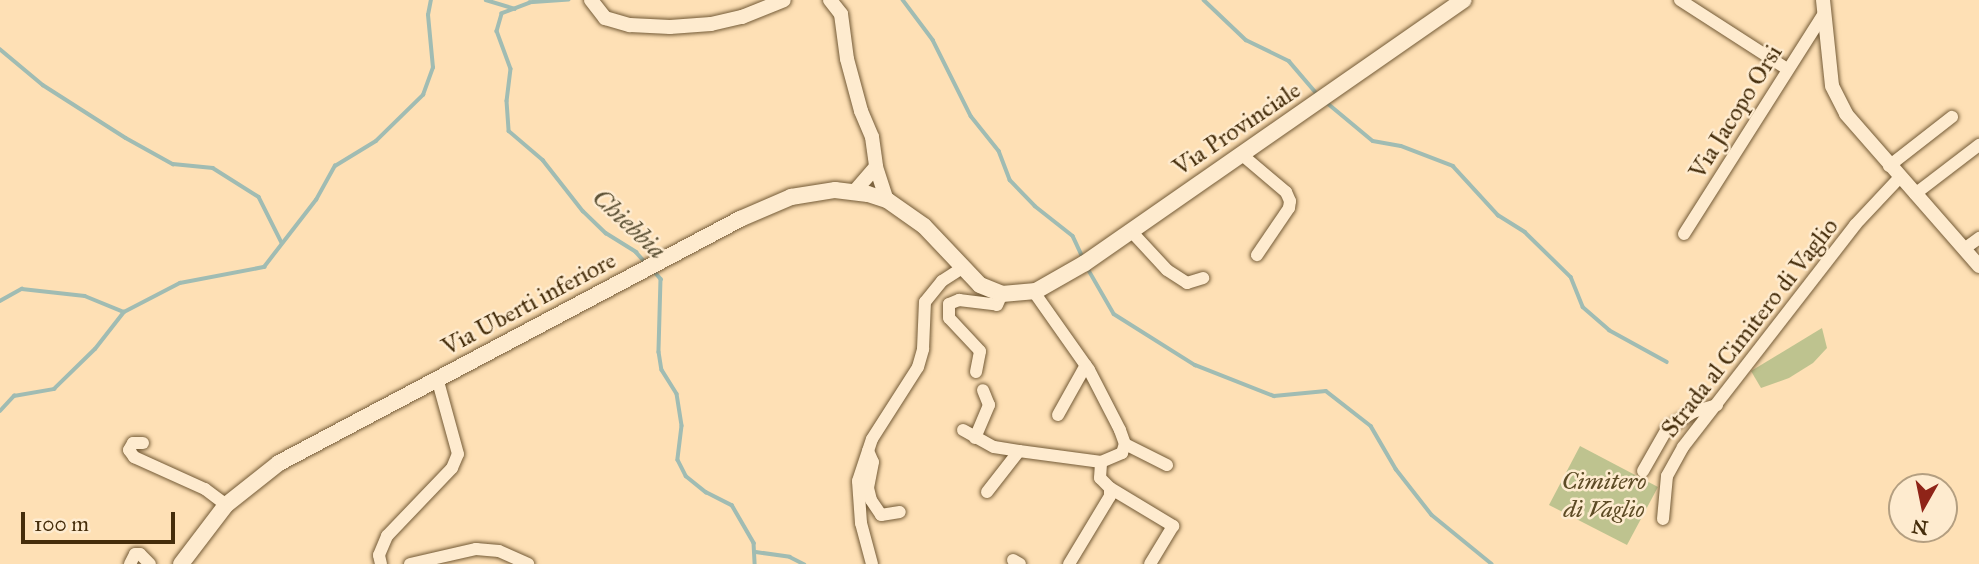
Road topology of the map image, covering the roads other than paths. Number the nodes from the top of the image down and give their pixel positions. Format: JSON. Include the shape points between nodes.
{"nodes":[{"id":1,"x":784,"y":0,"type":"edge"},
{"id":2,"x":830,"y":0,"type":"edge"},
{"id":3,"x":1464,"y":0,"type":"edge"},
{"id":4,"x":1680,"y":0,"type":"edge"},
{"id":5,"x":591,"y":1,"type":"edge"},
{"id":6,"x":1444,"y":5,"type":"edge"},
{"id":7,"x":1824,"y":7,"type":"edge"},
{"id":8,"x":1787,"y":69,"type":"junction"},
{"id":9,"x":1952,"y":117,"type":"dead end"},
{"id":10,"x":1979,"y":145,"type":"edge"},
{"id":11,"x":1241,"y":154,"type":"junction"},
{"id":12,"x":1889,"y":166,"type":"junction"},
{"id":13,"x":876,"y":167,"type":"junction"},
{"id":14,"x":1899,"y":177,"type":"junction"},
{"id":15,"x":854,"y":192,"type":"junction"},
{"id":16,"x":1915,"y":194,"type":"junction"},
{"id":17,"x":887,"y":200,"type":"junction"},
{"id":18,"x":1130,"y":230,"type":"junction"},
{"id":19,"x":1684,"y":234,"type":"dead end"},
{"id":20,"x":1979,"y":238,"type":"edge"},
{"id":21,"x":1964,"y":250,"type":"junction"},
{"id":22,"x":1257,"y":255,"type":"dead end"},
{"id":23,"x":1979,"y":266,"type":"edge"},
{"id":24,"x":962,"y":268,"type":"junction"},
{"id":25,"x":1203,"y":278,"type":"dead end"},
{"id":26,"x":1034,"y":292,"type":"junction"},
{"id":27,"x":1002,"y":294,"type":"junction"},
{"id":28,"x":1086,"y":365,"type":"junction"},
{"id":29,"x":976,"y":372,"type":"dead end"},
{"id":30,"x":437,"y":378,"type":"junction"},
{"id":31,"x":983,"y":390,"type":"dead end"},
{"id":32,"x":1717,"y":405,"type":"junction"},
{"id":33,"x":1058,"y":415,"type":"dead end"},
{"id":34,"x":963,"y":430,"type":"dead end"},
{"id":35,"x":975,"y":438,"type":"junction"},
{"id":36,"x":143,"y":443,"type":"dead end"},
{"id":37,"x":1125,"y":444,"type":"junction"},
{"id":38,"x":868,"y":450,"type":"junction"},
{"id":39,"x":1019,"y":451,"type":"junction"},
{"id":40,"x":1101,"y":462,"type":"junction"},
{"id":41,"x":1167,"y":465,"type":"dead end"},
{"id":42,"x":1643,"y":471,"type":"dead end"},
{"id":43,"x":1110,"y":488,"type":"junction"},
{"id":44,"x":987,"y":492,"type":"dead end"},
{"id":45,"x":226,"y":505,"type":"junction"},
{"id":46,"x":900,"y":512,"type":"dead end"},
{"id":47,"x":1663,"y":519,"type":"dead end"},
{"id":48,"x":131,"y":564,"type":"edge"},
{"id":49,"x":150,"y":564,"type":"edge"},
{"id":50,"x":181,"y":564,"type":"edge"},
{"id":51,"x":381,"y":564,"type":"edge"},
{"id":52,"x":410,"y":564,"type":"edge"},
{"id":53,"x":528,"y":564,"type":"edge"},
{"id":54,"x":873,"y":564,"type":"edge"},
{"id":55,"x":1069,"y":564,"type":"edge"},
{"id":56,"x":1150,"y":564,"type":"edge"}],
"edges":[{"from":1,"to":5,"type":"street","via":[[711,24],[670,27],[605,18]]},
{"from":2,"to":13,"type":"street","via":[[841,14],[847,60],[872,137]]},
{"from":3,"to":6,"type":"main road","name":"Via Provinciale"},
{"from":4,"to":8,"type":"street"},
{"from":6,"to":11,"type":"main road","name":"Via Provinciale"},
{"from":7,"to":8,"type":"street","name":"Via Jacopo Orsi"},
{"from":7,"to":12,"type":"street","via":[[1832,86],[1846,114]]},
{"from":8,"to":19,"type":"street","name":"Via Jacopo Orsi"},
{"from":9,"to":12,"type":"street"},
{"from":10,"to":16,"type":"street"},
{"from":11,"to":18,"type":"main road","name":"Via Provinciale"},
{"from":11,"to":22,"type":"street","via":[[1286,192],[1290,201]]},
{"from":12,"to":14,"type":"street"},
{"from":13,"to":15,"type":"street"},
{"from":13,"to":17,"type":"street"},
{"from":14,"to":16,"type":"street"},
{"from":14,"to":32,"type":"street","name":"Strada al Cimitero di Vaglio","via":[[1856,225]]},
{"from":15,"to":17,"type":"main road","name":"Via Uberti inferiore"},
{"from":15,"to":30,"type":"main road","name":"Via Uberti inferiore","via":[[814,191],[740,219]]},
{"from":16,"to":21,"type":"street"},
{"from":17,"to":24,"type":"main road","name":"Via Uberti inferiore","via":[[924,226]]},
{"from":18,"to":25,"type":"street","via":[[1167,270],[1187,282]]},
{"from":18,"to":26,"type":"main road","name":"Via Provinciale"},
{"from":20,"to":21,"type":"street"},
{"from":21,"to":23,"type":"street"},
{"from":24,"to":27,"type":"main road","name":"Via Uberti inferiore","via":[[980,285]]},
{"from":24,"to":38,"type":"street","via":[[925,302],[918,367]]},
{"from":26,"to":27,"type":"main road"},
{"from":26,"to":28,"type":"street"},
{"from":27,"to":29,"type":"street","via":[[997,305],[959,300],[949,304],[949,318],[980,351]]},
{"from":28,"to":33,"type":"street"},
{"from":28,"to":37,"type":"street"},
{"from":30,"to":45,"type":"main road","name":"Via Uberti inferiore","via":[[279,463]]},
{"from":30,"to":51,"type":"street","via":[[458,454],[452,468],[387,536],[379,555]]},
{"from":31,"to":35,"type":"street","via":[[989,405]]},
{"from":32,"to":42,"type":"street","via":[[1693,412],[1667,429]]},
{"from":32,"to":47,"type":"street","name":"Strada al Cimitero di Vaglio","via":[[1670,466]]},
{"from":34,"to":35,"type":"street"},
{"from":35,"to":39,"type":"street"},
{"from":36,"to":45,"type":"street","via":[[133,443],[129,450],[134,457],[205,489]]},
{"from":37,"to":40,"type":"street","via":[[1122,453]]},
{"from":37,"to":41,"type":"street"},
{"from":38,"to":46,"type":"street","via":[[873,462],[868,488],[871,500],[881,515]]},
{"from":38,"to":54,"type":"street","via":[[858,481],[861,523]]},
{"from":39,"to":40,"type":"street"},
{"from":39,"to":44,"type":"street"},
{"from":40,"to":43,"type":"street","via":[[1100,478]]},
{"from":43,"to":55,"type":"street","via":[[1110,496]]},
{"from":43,"to":56,"type":"street","via":[[1173,526]]},
{"from":45,"to":50,"type":"main road","name":"Via Uberti inferiore"},
{"from":48,"to":49,"type":"street","via":[[135,554],[140,554]]},
{"from":52,"to":53,"type":"street","via":[[476,549],[499,551]]}]}
